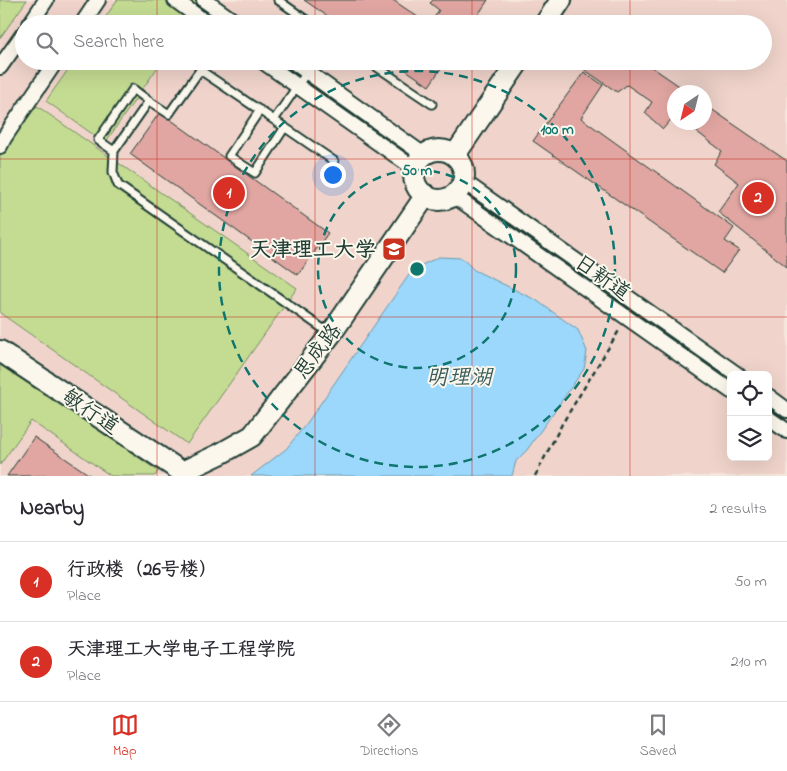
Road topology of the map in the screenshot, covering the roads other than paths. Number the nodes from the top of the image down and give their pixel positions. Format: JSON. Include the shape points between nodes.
{"nodes":[{"id":1,"x":46,"y":0,"type":"edge"},
{"id":2,"x":98,"y":0,"type":"edge"},
{"id":3,"x":175,"y":0,"type":"edge"},
{"id":4,"x":204,"y":0,"type":"edge"},
{"id":5,"x":278,"y":0,"type":"edge"},
{"id":6,"x":561,"y":0,"type":"edge"},
{"id":7,"x":36,"y":15,"type":"edge"},
{"id":8,"x":88,"y":15,"type":"edge"},
{"id":9,"x":196,"y":15,"type":"edge"},
{"id":10,"x":225,"y":15,"type":"edge"},
{"id":11,"x":299,"y":15,"type":"edge"},
{"id":12,"x":551,"y":15,"type":"edge"},
{"id":13,"x":15,"y":45,"type":"edge"},
{"id":14,"x":0,"y":67,"type":"edge"},
{"id":15,"x":50,"y":70,"type":"edge"},
{"id":16,"x":275,"y":70,"type":"edge"},
{"id":17,"x":304,"y":70,"type":"edge"},
{"id":18,"x":310,"y":70,"type":"edge"},
{"id":19,"x":381,"y":70,"type":"edge"},
{"id":20,"x":513,"y":70,"type":"edge"},
{"id":21,"x":308,"y":73,"type":"junction"},
{"id":22,"x":297,"y":86,"type":"junction"},
{"id":23,"x":149,"y":101,"type":"junction"},
{"id":24,"x":432,"y":104,"type":"dead end"},
{"id":25,"x":260,"y":110,"type":"junction"},
{"id":26,"x":274,"y":120,"type":"junction"},
{"id":27,"x":285,"y":128,"type":"junction"},
{"id":28,"x":0,"y":146,"type":"edge"},
{"id":29,"x":114,"y":151,"type":"junction"},
{"id":30,"x":455,"y":155,"type":"junction"},
{"id":31,"x":334,"y":161,"type":"dead end"},
{"id":32,"x":420,"y":162,"type":"junction"},
{"id":33,"x":458,"y":188,"type":"junction"},
{"id":34,"x":426,"y":195,"type":"junction"},
{"id":35,"x":331,"y":334,"type":"junction"},
{"id":36,"x":0,"y":351,"type":"edge"},
{"id":37,"x":732,"y":371,"type":"edge"},
{"id":38,"x":727,"y":388,"type":"edge"},
{"id":39,"x":772,"y":399,"type":"edge"},
{"id":40,"x":787,"y":410,"type":"edge"},
{"id":41,"x":772,"y":421,"type":"edge"},
{"id":42,"x":787,"y":431,"type":"edge"},
{"id":43,"x":180,"y":474,"type":"edge"}],
"edges":[{"from":1,"to":7,"type":"street"},
{"from":2,"to":8,"type":"street"},
{"from":3,"to":9,"type":"street"},
{"from":4,"to":10,"type":"street"},
{"from":5,"to":11,"type":"lane"},
{"from":6,"to":12,"type":"street"},
{"from":13,"to":14,"type":"street"},
{"from":15,"to":28,"type":"street"},
{"from":16,"to":22,"type":"street"},
{"from":17,"to":21,"type":"street"},
{"from":18,"to":21,"type":"lane"},
{"from":19,"to":24,"type":"lane"},
{"from":20,"to":30,"type":"street"},
{"from":21,"to":22,"type":"lane"},
{"from":21,"to":32,"type":"street"},
{"from":22,"to":26,"type":"lane"},
{"from":22,"to":32,"type":"street"},
{"from":23,"to":25,"type":"lane","via":[[169,114],[200,70]]},
{"from":23,"to":29,"type":"lane"},
{"from":23,"to":29,"type":"lane","via":[[133,89],[98,140]]},
{"from":25,"to":26,"type":"lane"},
{"from":25,"to":27,"type":"lane","via":[[229,156],[255,173]]},
{"from":26,"to":27,"type":"lane"},
{"from":27,"to":31,"type":"lane"},
{"from":29,"to":35,"type":"lane","via":[[113,172],[118,184]]},
{"from":30,"to":32,"type":"street","via":[[432,151]]},
{"from":30,"to":33,"type":"street","via":[[463,168]]},
{"from":32,"to":34,"type":"street","via":[[414,178]]},
{"from":33,"to":34,"type":"street","via":[[446,199],[438,200]]},
{"from":33,"to":37,"type":"street","name":"日新道"},
{"from":33,"to":38,"type":"street","name":"日新道","via":[[626,318]]},
{"from":34,"to":35,"type":"street","name":"思成路"},
{"from":35,"to":43,"type":"street","name":"思成路","via":[[252,436]]},
{"from":36,"to":43,"type":"street","name":"敏行道"},
{"from":39,"to":40,"type":"street"},
{"from":41,"to":42,"type":"street"}]}
